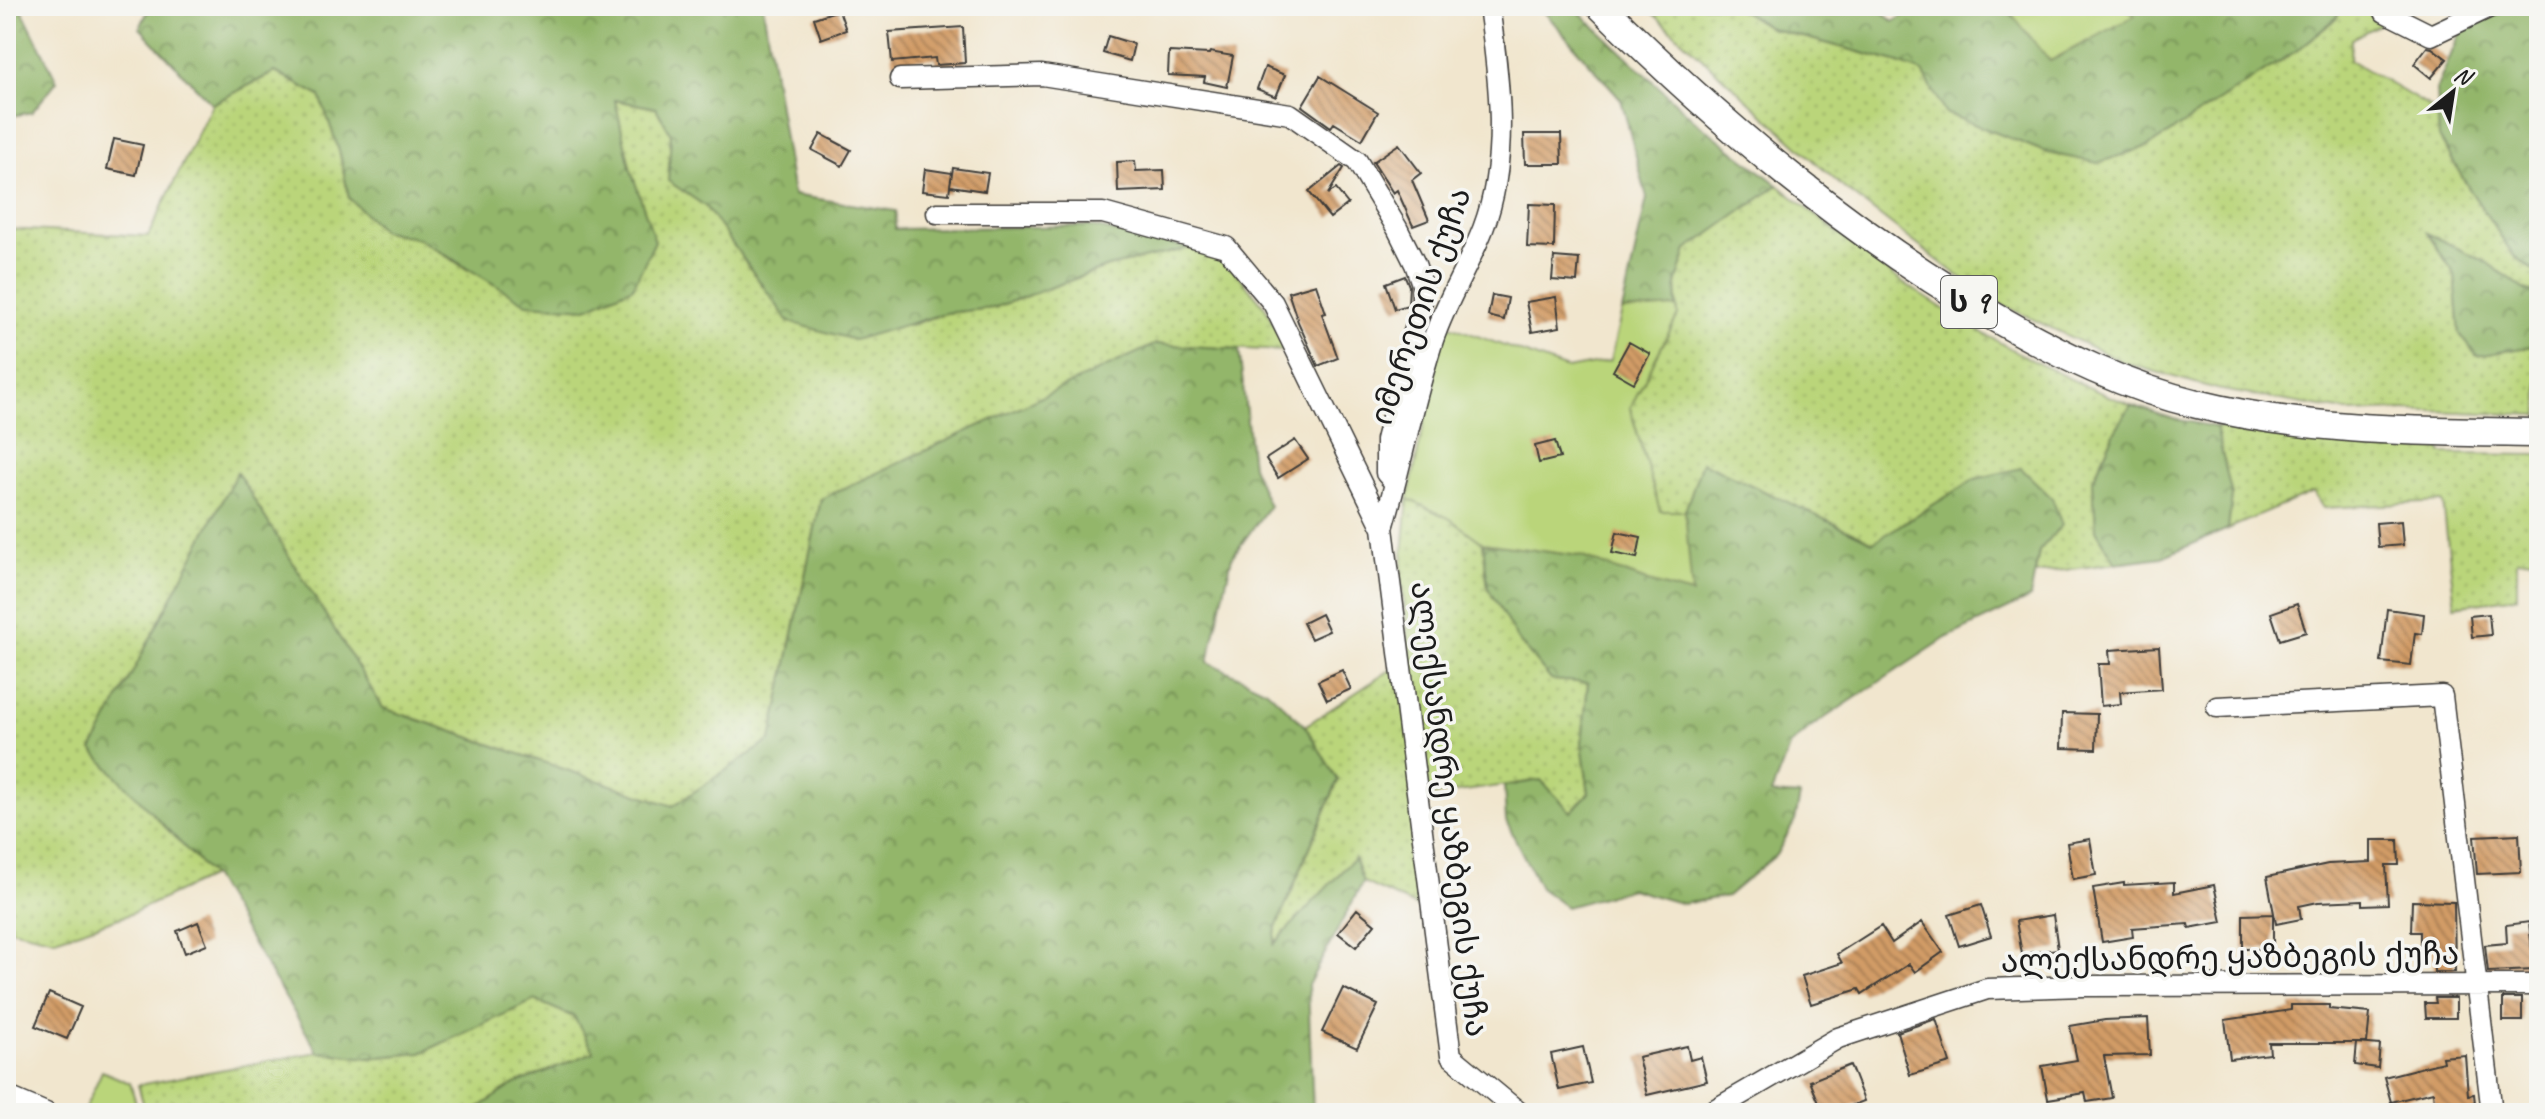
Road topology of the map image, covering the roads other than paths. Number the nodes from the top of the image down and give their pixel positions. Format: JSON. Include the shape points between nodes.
{"nodes":[{"id":1,"x":1489,"y":6,"type":"edge"},
{"id":2,"x":2383,"y":6,"type":"edge"},
{"id":3,"x":2492,"y":6,"type":"edge"},
{"id":4,"x":1606,"y":7,"type":"edge"},
{"id":5,"x":900,"y":79,"type":"dead end"},
{"id":6,"x":937,"y":213,"type":"dead end"},
{"id":7,"x":2539,"y":433,"type":"edge"},
{"id":8,"x":1395,"y":483,"type":"junction"},
{"id":9,"x":1383,"y":528,"type":"junction"},
{"id":10,"x":2217,"y":707,"type":"dead end"},
{"id":11,"x":2477,"y":984,"type":"junction"},
{"id":12,"x":2539,"y":985,"type":"edge"},
{"id":13,"x":6,"y":1096,"type":"edge"},
{"id":14,"x":46,"y":1113,"type":"edge"},
{"id":15,"x":1520,"y":1113,"type":"edge"},
{"id":16,"x":1709,"y":1113,"type":"edge"},
{"id":17,"x":2492,"y":1113,"type":"edge"}],
"edges":[{"from":1,"to":8,"type":"street","name":"იმერეთის ქუჩა","via":[[1499,100],[1492,199],[1433,342]]},
{"from":2,"to":3,"type":"street","via":[[2385,12],[2431,35]]},
{"from":4,"to":7,"type":"highway","number":"ს 9","via":[[1684,85],[1845,220],[1935,283],[2077,361],[2160,394],[2243,414],[2375,429]]},
{"from":5,"to":8,"type":"street","via":[[1042,75],[1290,114],[1357,161],[1397,228],[1422,284],[1384,450],[1386,473]]},
{"from":6,"to":9,"type":"street","via":[[1103,213],[1226,247],[1273,303]]},
{"from":8,"to":9,"type":"street","name":"იმერეთის ქუჩა"},
{"from":9,"to":15,"type":"street","name":"ალექსანდრე ყაზბეგის ქუჩა","via":[[1451,1056]]},
{"from":10,"to":11,"type":"street","via":[[2442,696]]},
{"from":11,"to":12,"type":"street","name":"ალექსანდრე ყაზბეგის ქუჩა"},
{"from":11,"to":16,"type":"street","name":"ალექსანდრე ყაზბეგის ქუჩა","via":[[1987,989],[1838,1038]]},
{"from":11,"to":17,"type":"street"},
{"from":13,"to":14,"type":"street"}]}
